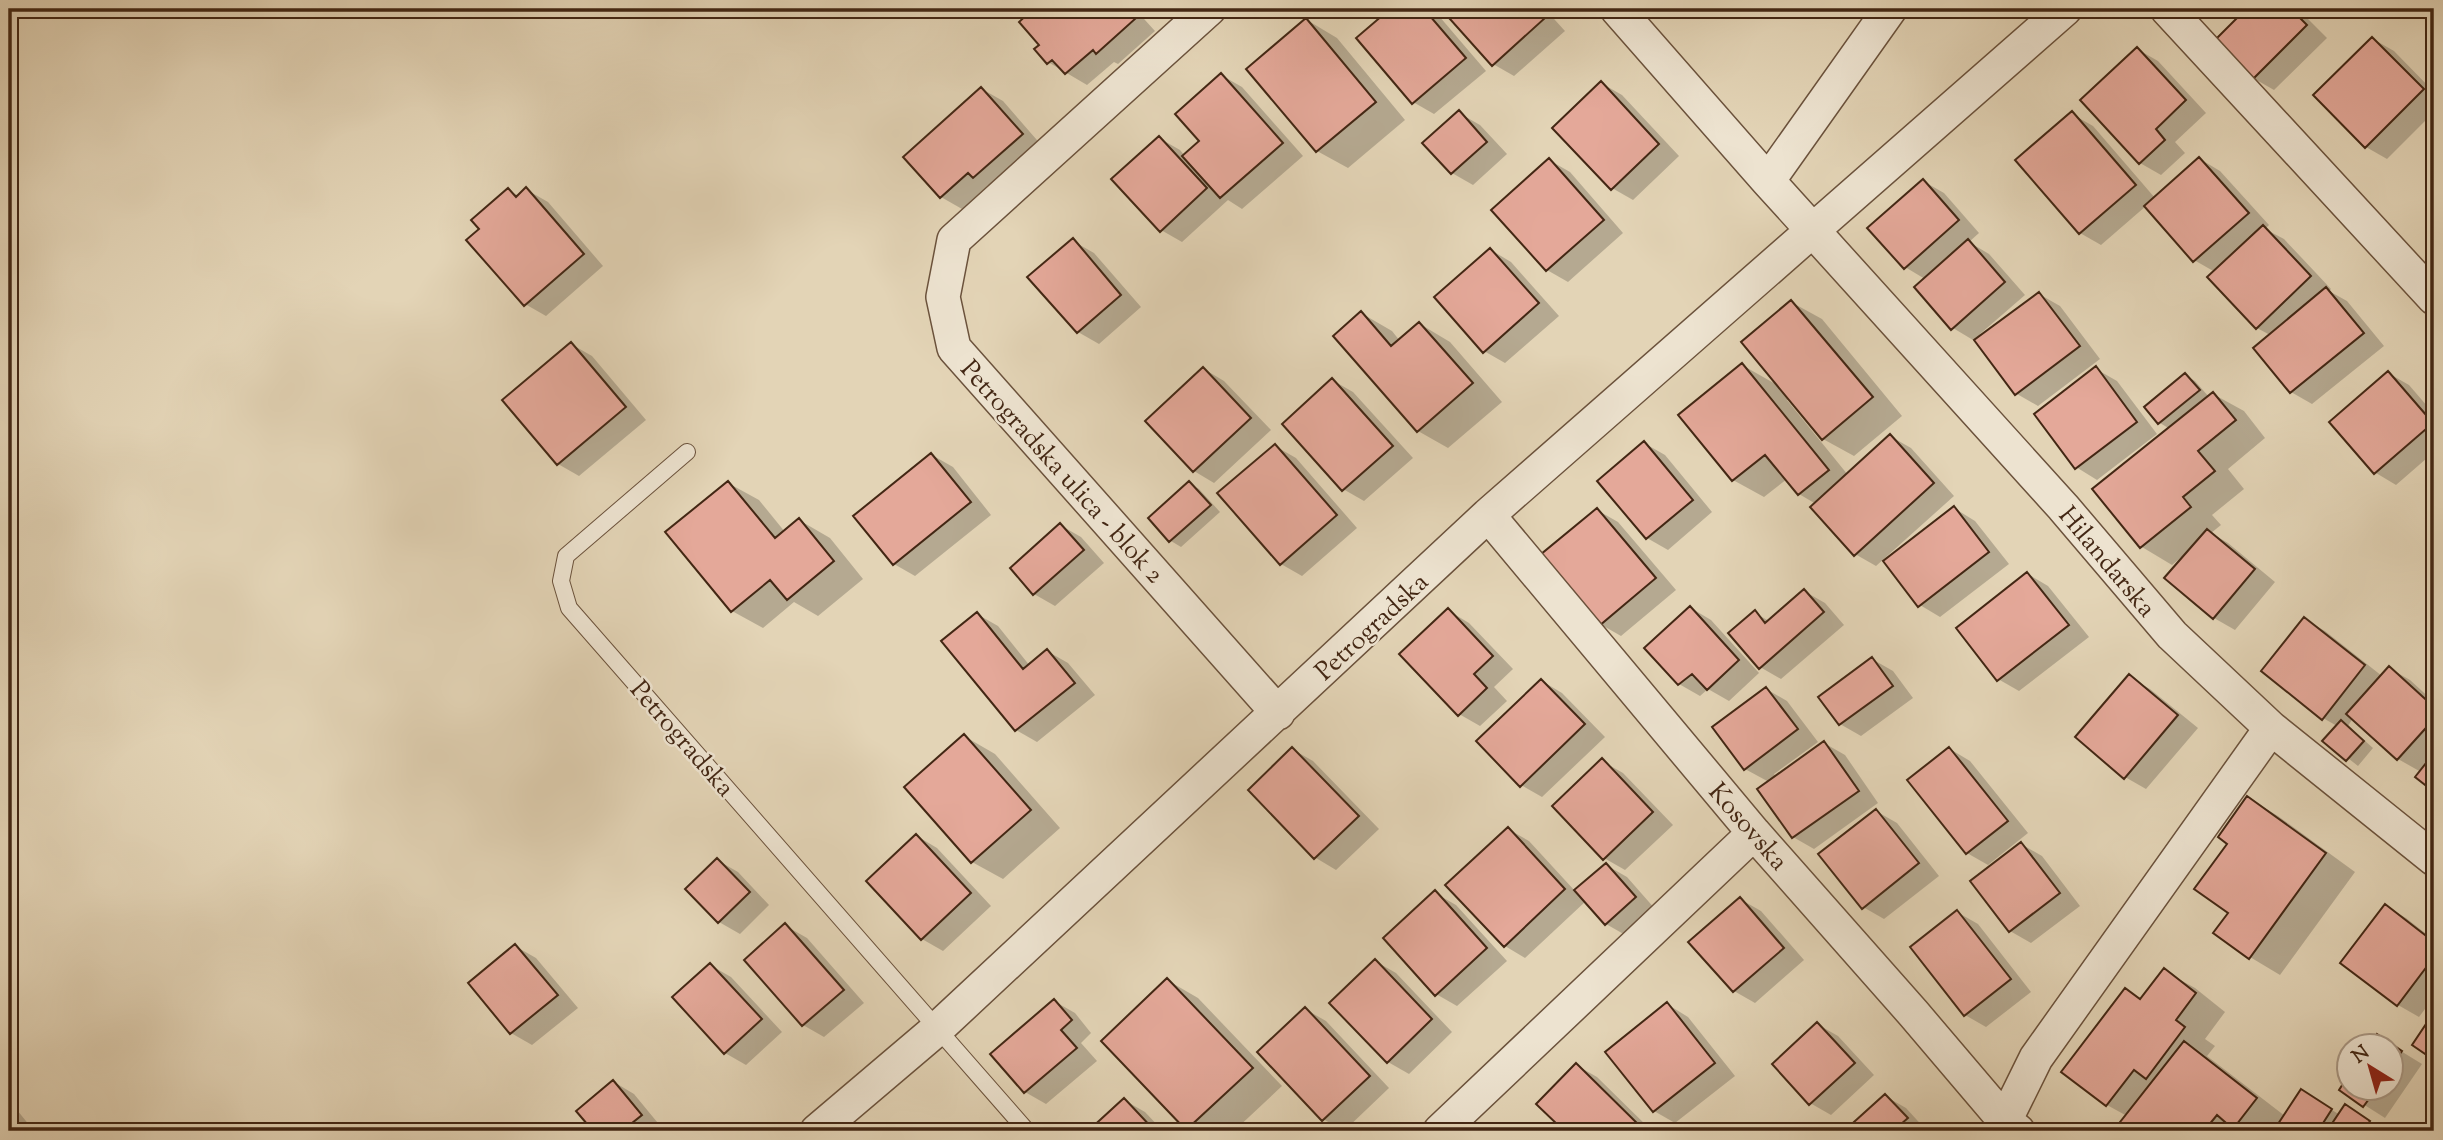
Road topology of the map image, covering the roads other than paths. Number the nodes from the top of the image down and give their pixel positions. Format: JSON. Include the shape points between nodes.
{"nodes":[{"id":1,"x":1209,"y":9,"type":"edge"},
{"id":2,"x":1617,"y":9,"type":"edge"},
{"id":3,"x":1890,"y":9,"type":"edge"},
{"id":4,"x":2065,"y":9,"type":"edge"},
{"id":5,"x":2167,"y":9,"type":"edge"},
{"id":6,"x":1768,"y":181,"type":"junction"},
{"id":7,"x":1813,"y":230,"type":"junction"},
{"id":8,"x":2434,"y":298,"type":"edge"},
{"id":9,"x":687,"y":452,"type":"dead end"},
{"id":10,"x":1488,"y":515,"type":"junction"},
{"id":11,"x":1278,"y":713,"type":"junction"},
{"id":12,"x":2271,"y":728,"type":"junction"},
{"id":13,"x":1754,"y":833,"type":"junction"},
{"id":14,"x":2434,"y":859,"type":"edge"},
{"id":15,"x":936,"y":1030,"type":"junction"},
{"id":16,"x":2008,"y":1128,"type":"edge"},
{"id":17,"x":817,"y":1131,"type":"edge"},
{"id":18,"x":1027,"y":1131,"type":"edge"},
{"id":19,"x":1440,"y":1131,"type":"edge"}],
"edges":[{"from":1,"to":11,"type":"street","name":"Petrogradska ulica - blok 2","via":[[954,240],[943,297],[954,348]]},
{"from":2,"to":6,"type":"street","name":"Hilandarska"},
{"from":3,"to":6,"type":"street"},
{"from":4,"to":7,"type":"street","name":"Petrogradska"},
{"from":5,"to":8,"type":"street"},
{"from":6,"to":7,"type":"street","name":"Hilandarska"},
{"from":7,"to":10,"type":"street","name":"Petrogradska"},
{"from":7,"to":12,"type":"street","name":"Hilandarska","via":[[2172,635]]},
{"from":9,"to":15,"type":"lane","name":"Petrogradska","via":[[566,556],[561,581],[569,608]]},
{"from":10,"to":11,"type":"street","name":"Petrogradska"},
{"from":10,"to":13,"type":"street","name":"Kosovska"},
{"from":11,"to":15,"type":"street","name":"Petrogradska"},
{"from":12,"to":14,"type":"street","name":"Hilandarska"},
{"from":12,"to":16,"type":"street","via":[[2036,1058]]},
{"from":13,"to":16,"type":"street","name":"Kosovska"},
{"from":13,"to":19,"type":"street"},
{"from":15,"to":17,"type":"street","name":"Petrogradska"},
{"from":15,"to":18,"type":"lane","name":"Petrogradska"}]}
